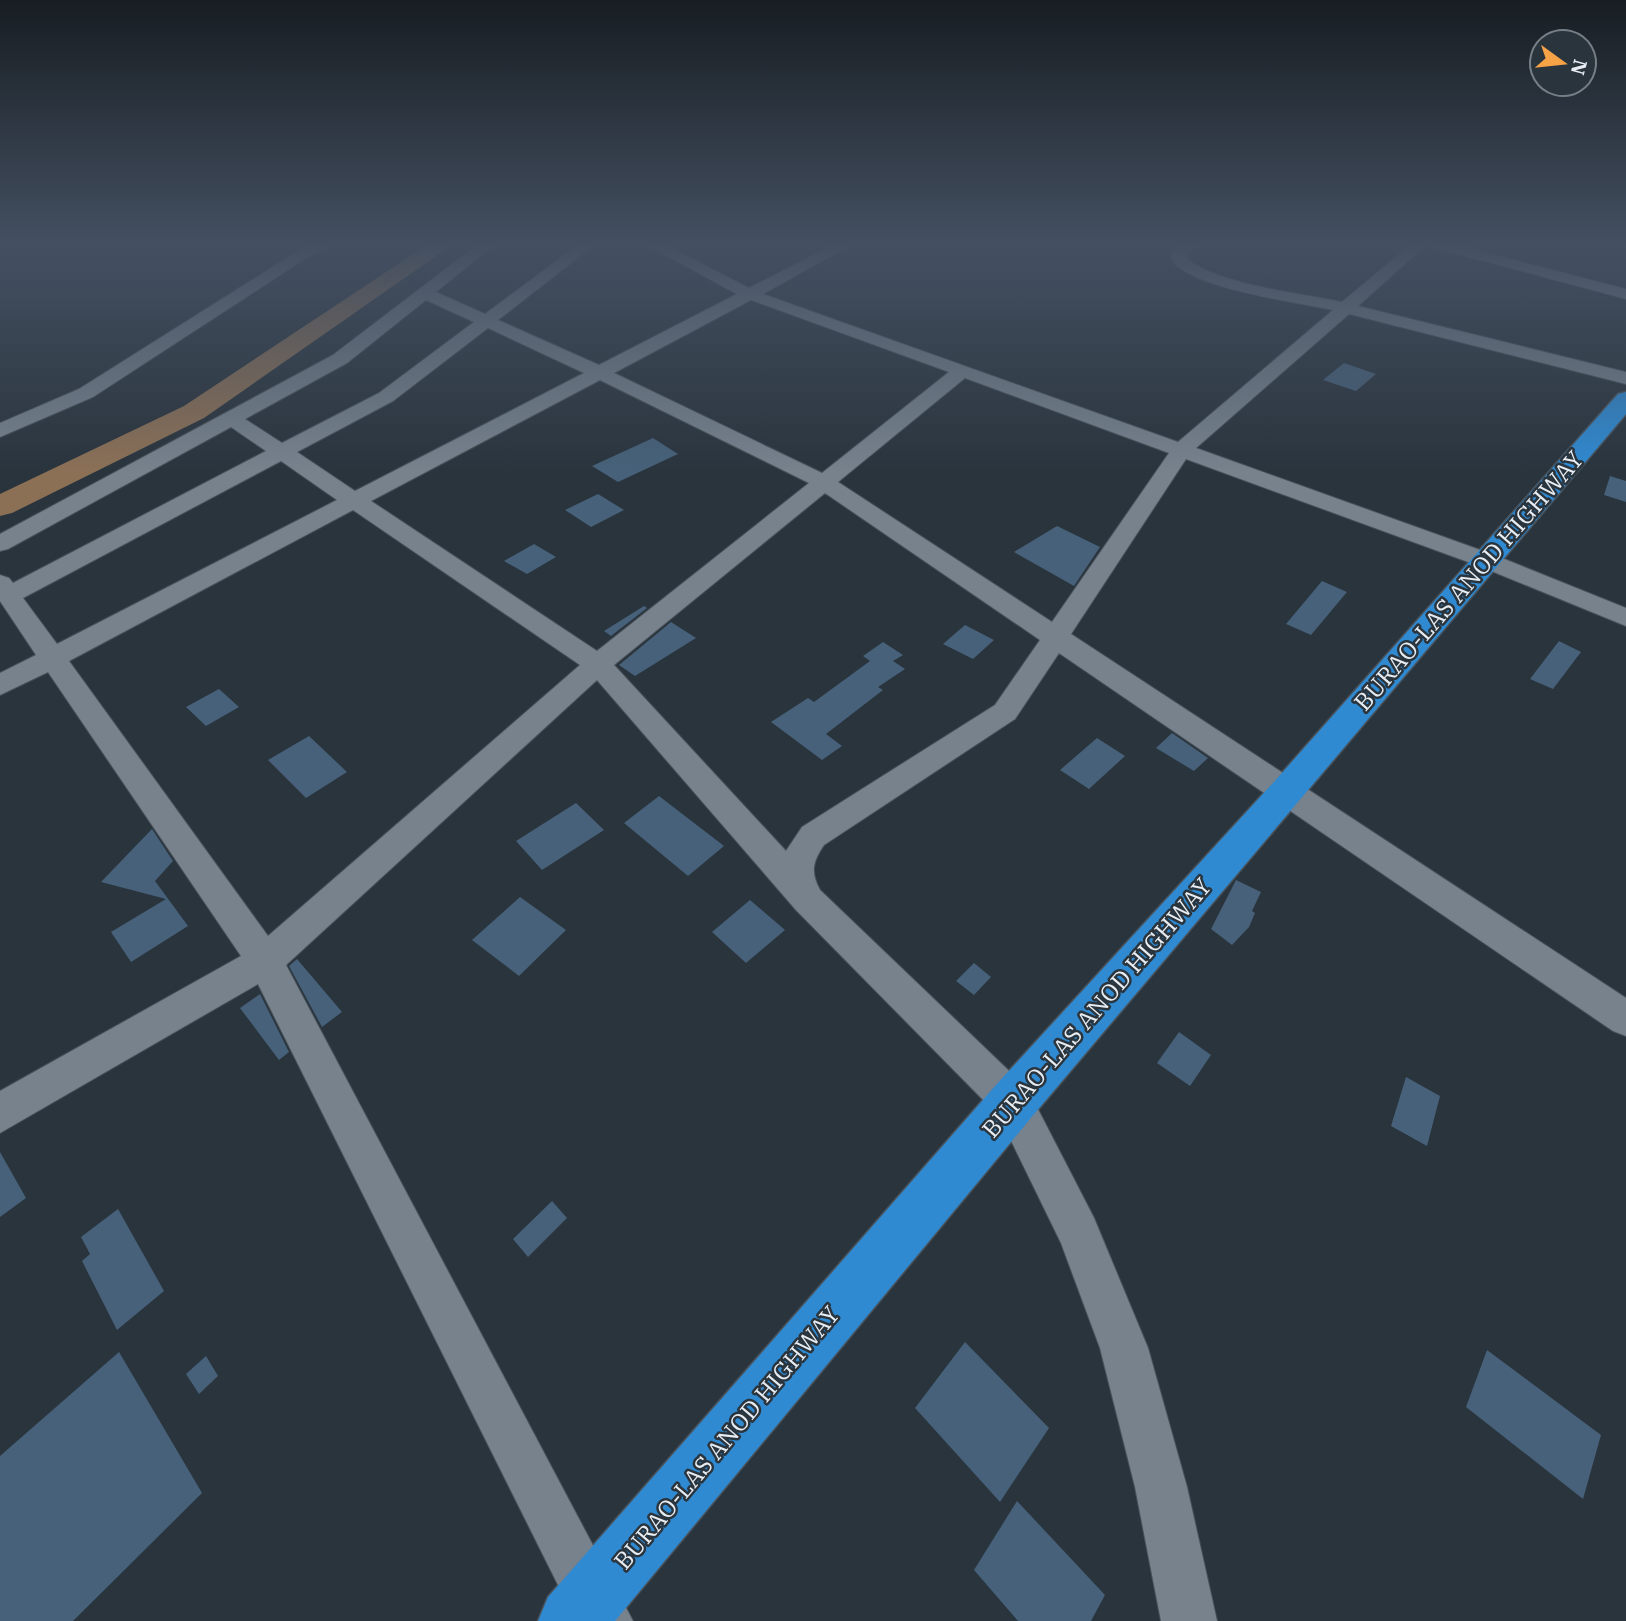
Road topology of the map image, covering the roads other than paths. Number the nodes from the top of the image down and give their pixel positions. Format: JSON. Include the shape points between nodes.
{"nodes":[{"id":1,"x":199,"y":321,"type":"edge"},
{"id":2,"x":389,"y":321,"type":"edge"},
{"id":3,"x":486,"y":321,"type":"joint"},
{"id":4,"x":697,"y":321,"type":"edge"},
{"id":5,"x":823,"y":321,"type":"edge"},
{"id":6,"x":1331,"y":321,"type":"edge"},
{"id":7,"x":1388,"y":321,"type":"edge"},
{"id":8,"x":962,"y":371,"type":"junction"},
{"id":9,"x":598,"y":372,"type":"junction"},
{"id":10,"x":1624,"y":400,"type":"edge"},
{"id":11,"x":231,"y":418,"type":"junction"},
{"id":12,"x":0,"y":431,"type":"edge"},
{"id":13,"x":1181,"y":450,"type":"junction"},
{"id":14,"x":280,"y":452,"type":"junction"},
{"id":15,"x":824,"y":482,"type":"junction"},
{"id":16,"x":352,"y":501,"type":"junction"},
{"id":17,"x":0,"y":544,"type":"edge"},
{"id":18,"x":1488,"y":561,"type":"junction"},
{"id":19,"x":4,"y":589,"type":"edge"},
{"id":20,"x":1626,"y":618,"type":"edge"},
{"id":21,"x":1055,"y":637,"type":"junction"},
{"id":22,"x":52,"y":657,"type":"junction"},
{"id":23,"x":598,"y":664,"type":"junction"},
{"id":24,"x":0,"y":685,"type":"edge"},
{"id":25,"x":1286,"y":793,"type":"junction"},
{"id":26,"x":808,"y":900,"type":"junction"},
{"id":27,"x":265,"y":961,"type":"junction"},
{"id":28,"x":1626,"y":1019,"type":"edge"},
{"id":29,"x":1013,"y":1102,"type":"junction"},
{"id":30,"x":0,"y":1113,"type":"edge"},
{"id":31,"x":590,"y":1613,"type":"edge"},
{"id":32,"x":1189,"y":1621,"type":"edge"}],
"edges":[{"from":1,"to":12,"type":"street","via":[[86,393]]},
{"from":2,"to":11,"type":"street","via":[[340,359]]},
{"from":3,"to":9,"type":"street"},
{"from":3,"to":14,"type":"street","via":[[386,397]]},
{"from":4,"to":9,"type":"street"},
{"from":5,"to":8,"type":"street"},
{"from":6,"to":13,"type":"street"},
{"from":7,"to":10,"type":"street"},
{"from":8,"to":13,"type":"street"},
{"from":8,"to":15,"type":"street"},
{"from":9,"to":15,"type":"street"},
{"from":9,"to":16,"type":"street"},
{"from":10,"to":18,"type":"highway","name":"BURAO-LAS ANOD HIGHWAY"},
{"from":11,"to":14,"type":"street"},
{"from":11,"to":17,"type":"street"},
{"from":13,"to":18,"type":"street"},
{"from":13,"to":21,"type":"street"},
{"from":14,"to":16,"type":"street"},
{"from":14,"to":19,"type":"street"},
{"from":15,"to":21,"type":"street"},
{"from":15,"to":23,"type":"street"},
{"from":16,"to":22,"type":"street"},
{"from":16,"to":23,"type":"street"},
{"from":18,"to":20,"type":"street"},
{"from":18,"to":25,"type":"highway","name":"BURAO-LAS ANOD HIGHWAY"},
{"from":19,"to":22,"type":"street"},
{"from":21,"to":25,"type":"street"},
{"from":21,"to":26,"type":"street","via":[[1005,712],[813,836],[796,863],[795,878]]},
{"from":22,"to":24,"type":"street"},
{"from":22,"to":27,"type":"street"},
{"from":23,"to":26,"type":"street"},
{"from":23,"to":27,"type":"street"},
{"from":25,"to":28,"type":"street"},
{"from":25,"to":29,"type":"highway","name":"BURAO-LAS ANOD HIGHWAY"},
{"from":26,"to":29,"type":"street"},
{"from":27,"to":30,"type":"street"},
{"from":27,"to":31,"type":"street"},
{"from":29,"to":31,"type":"highway","name":"BURAO-LAS ANOD HIGHWAY"},
{"from":29,"to":32,"type":"street","via":[[1079,1233],[1124,1348],[1161,1487]]}]}
